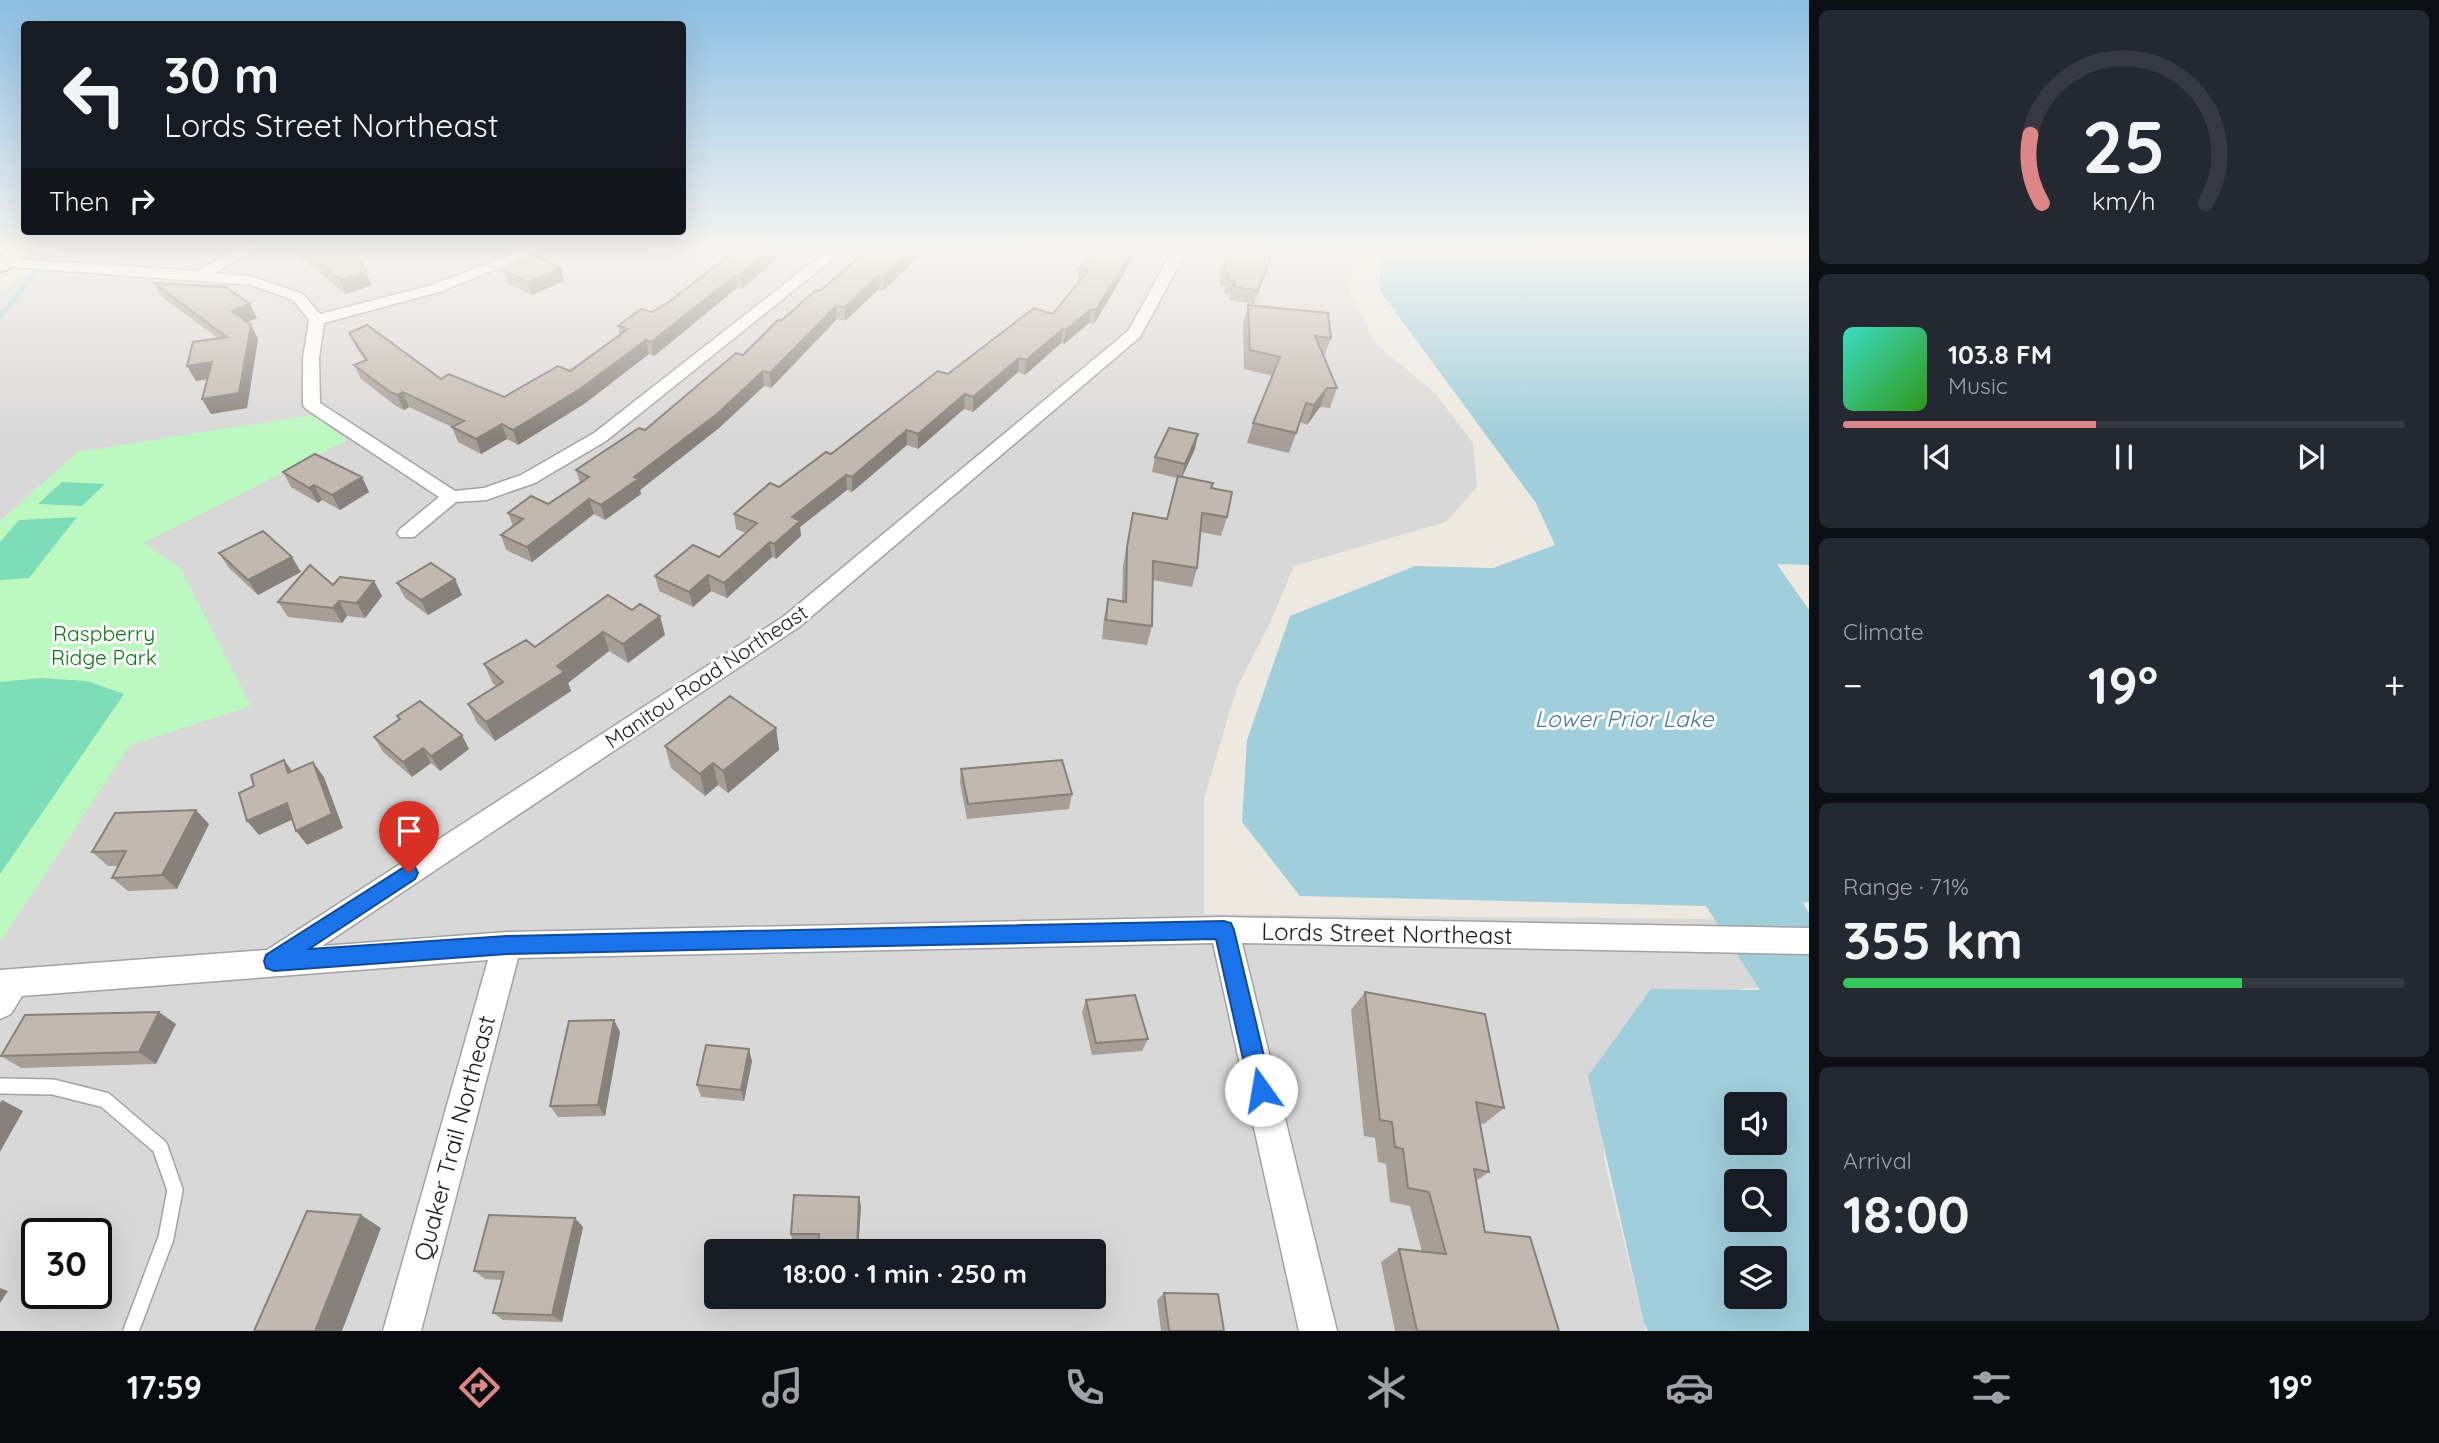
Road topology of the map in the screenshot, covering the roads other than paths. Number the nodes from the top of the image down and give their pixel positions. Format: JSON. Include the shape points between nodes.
{"nodes":[{"id":1,"x":311,"y":312,"type":"edge"},
{"id":2,"x":347,"y":312,"type":"edge"},
{"id":3,"x":758,"y":312,"type":"edge"},
{"id":4,"x":1146,"y":312,"type":"edge"},
{"id":5,"x":317,"y":320,"type":"junction"},
{"id":6,"x":452,"y":496,"type":"junction"},
{"id":7,"x":407,"y":533,"type":"dead end"},
{"id":8,"x":1224,"y":930,"type":"junction"},
{"id":9,"x":1723,"y":940,"type":"joint"},
{"id":10,"x":1809,"y":940,"type":"edge"},
{"id":11,"x":507,"y":945,"type":"junction"},
{"id":12,"x":274,"y":961,"type":"junction"},
{"id":13,"x":5,"y":990,"type":"edge"},
{"id":14,"x":0,"y":1086,"type":"edge"},
{"id":15,"x":131,"y":1331,"type":"edge"},
{"id":16,"x":401,"y":1331,"type":"edge"},
{"id":17,"x":1318,"y":1331,"type":"edge"}],
"edges":[{"from":1,"to":5,"type":"street"},
{"from":2,"to":5,"type":"street"},
{"from":3,"to":6,"type":"street","via":[[600,437],[528,479],[486,494]]},
{"from":4,"to":12,"type":"street","name":"Manitou Road Northeast","via":[[1134,334],[791,622]]},
{"from":5,"to":6,"type":"street","via":[[310,358],[312,405]]},
{"from":6,"to":7,"type":"street"},
{"from":8,"to":9,"type":"street","name":"Lords Street Northeast"},
{"from":8,"to":11,"type":"street","name":"Lords Street Northeast"},
{"from":8,"to":17,"type":"street"},
{"from":9,"to":10,"type":"street","name":"Lords Street Northeast"},
{"from":11,"to":12,"type":"street","name":"Lords Street Northeast"},
{"from":11,"to":16,"type":"street","name":"Quaker Trail Northeast"},
{"from":12,"to":13,"type":"street","name":"Lords Street Northeast"},
{"from":14,"to":15,"type":"lane","via":[[53,1087],[105,1100],[160,1147],[174,1190],[166,1238]]}]}
